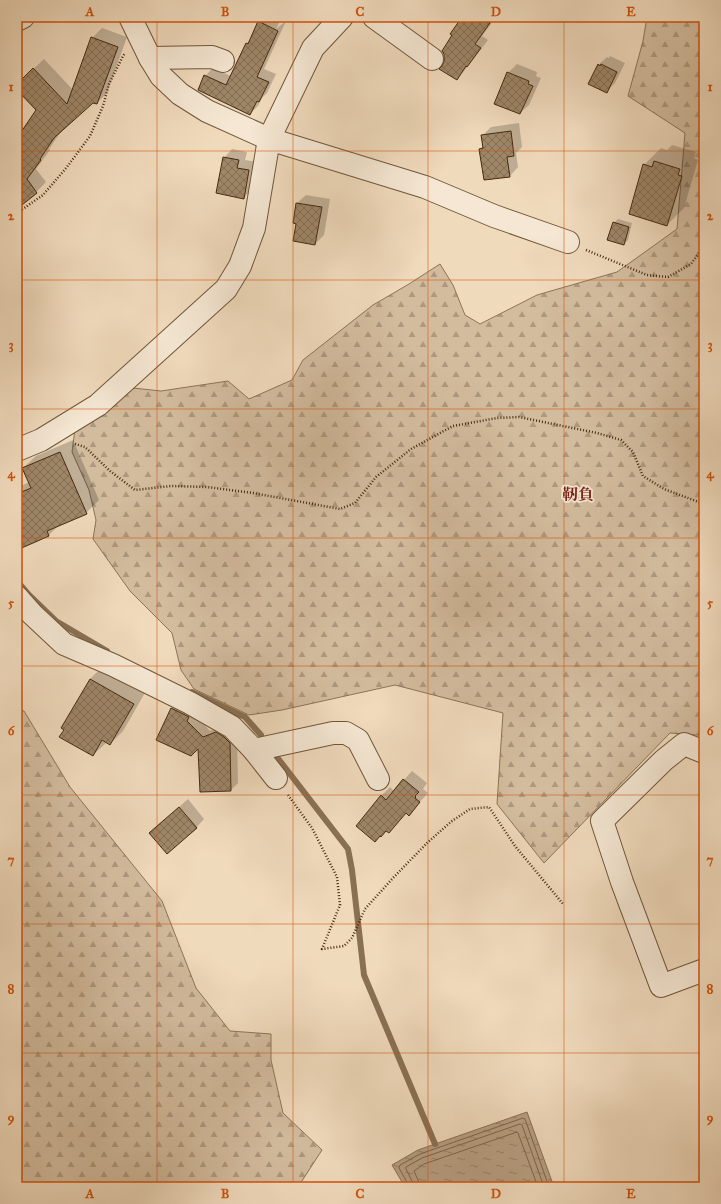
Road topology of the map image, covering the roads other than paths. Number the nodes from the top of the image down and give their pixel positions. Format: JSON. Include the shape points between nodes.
{"nodes":[{"id":1,"x":23,"y":17,"type":"edge"},
{"id":2,"x":130,"y":17,"type":"edge"},
{"id":3,"x":342,"y":17,"type":"edge"},
{"id":4,"x":374,"y":17,"type":"edge"},
{"id":5,"x":17,"y":20,"type":"edge"},
{"id":6,"x":150,"y":58,"type":"junction"},
{"id":7,"x":432,"y":59,"type":"dead end"},
{"id":8,"x":223,"y":61,"type":"dead end"},
{"id":9,"x":269,"y":139,"type":"junction"},
{"id":10,"x":568,"y":242,"type":"road end"},
{"id":11,"x":17,"y":450,"type":"edge"},
{"id":12,"x":17,"y":597,"type":"edge"},
{"id":13,"x":254,"y":750,"type":"junction"},
{"id":14,"x":704,"y":752,"type":"edge"},
{"id":15,"x":276,"y":778,"type":"road end"},
{"id":16,"x":378,"y":779,"type":"dead end"},
{"id":17,"x":704,"y":970,"type":"edge"}],
"edges":[{"from":1,"to":5,"type":"street"},
{"from":2,"to":6,"type":"street"},
{"from":3,"to":9,"type":"street","via":[[313,48]]},
{"from":4,"to":7,"type":"street"},
{"from":6,"to":8,"type":"street","via":[[212,57]]},
{"from":6,"to":9,"type":"street","via":[[161,76],[180,94],[207,111]]},
{"from":9,"to":10,"type":"street","via":[[425,187],[494,216]]},
{"from":9,"to":11,"type":"street","via":[[254,228],[240,266],[226,290],[98,405],[41,440]]},
{"from":12,"to":13,"type":"street","via":[[64,644],[113,665],[232,726]]},
{"from":13,"to":15,"type":"street"},
{"from":13,"to":16,"type":"street","via":[[333,733],[346,733],[358,740]]},
{"from":14,"to":17,"type":"street","via":[[684,744],[664,760],[602,821],[661,986]]}]}
